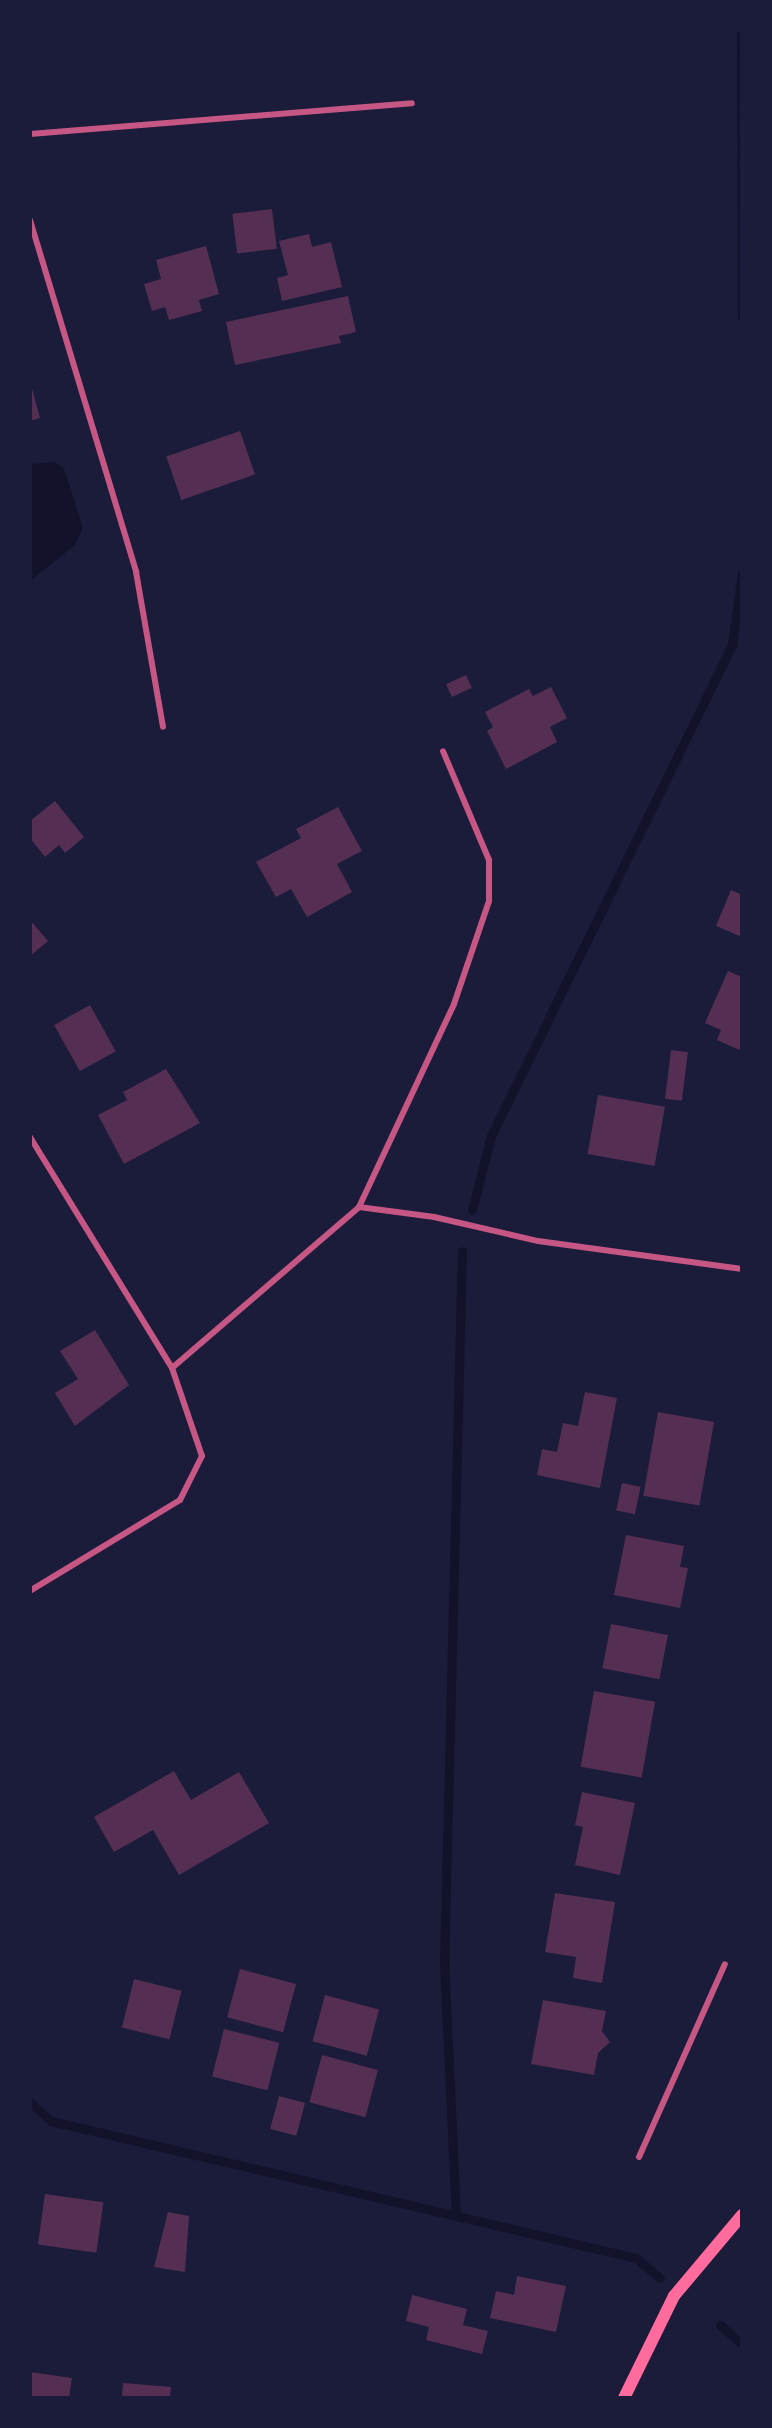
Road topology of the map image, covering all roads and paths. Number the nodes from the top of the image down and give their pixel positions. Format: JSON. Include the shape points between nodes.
{"nodes":[{"id":1,"x":412,"y":103,"type":"dead end"},
{"id":2,"x":30,"y":134,"type":"edge"},
{"id":3,"x":30,"y":220,"type":"edge"},
{"id":4,"x":163,"y":727,"type":"dead end"},
{"id":5,"x":443,"y":751,"type":"dead end"},
{"id":6,"x":30,"y":1137,"type":"edge"},
{"id":7,"x":359,"y":1207,"type":"junction"},
{"id":8,"x":742,"y":1269,"type":"edge"},
{"id":9,"x":172,"y":1368,"type":"junction"},
{"id":10,"x":30,"y":1591,"type":"edge"},
{"id":11,"x":724,"y":1964,"type":"dead end"},
{"id":12,"x":639,"y":2157,"type":"dead end"},
{"id":13,"x":742,"y":2216,"type":"edge"},
{"id":14,"x":624,"y":2398,"type":"edge"}],
"edges":[{"from":1,"to":2,"type":"street"},
{"from":3,"to":4,"type":"street","via":[[136,572]]},
{"from":5,"to":7,"type":"street","via":[[489,860],[489,901],[454,1004]]},
{"from":6,"to":9,"type":"street"},
{"from":7,"to":8,"type":"street","via":[[434,1217],[538,1241]]},
{"from":7,"to":9,"type":"street"},
{"from":9,"to":10,"type":"street","via":[[202,1456],[180,1500]]},
{"from":11,"to":12,"type":"street"},
{"from":13,"to":14,"type":"main road","via":[[674,2296]]}]}
